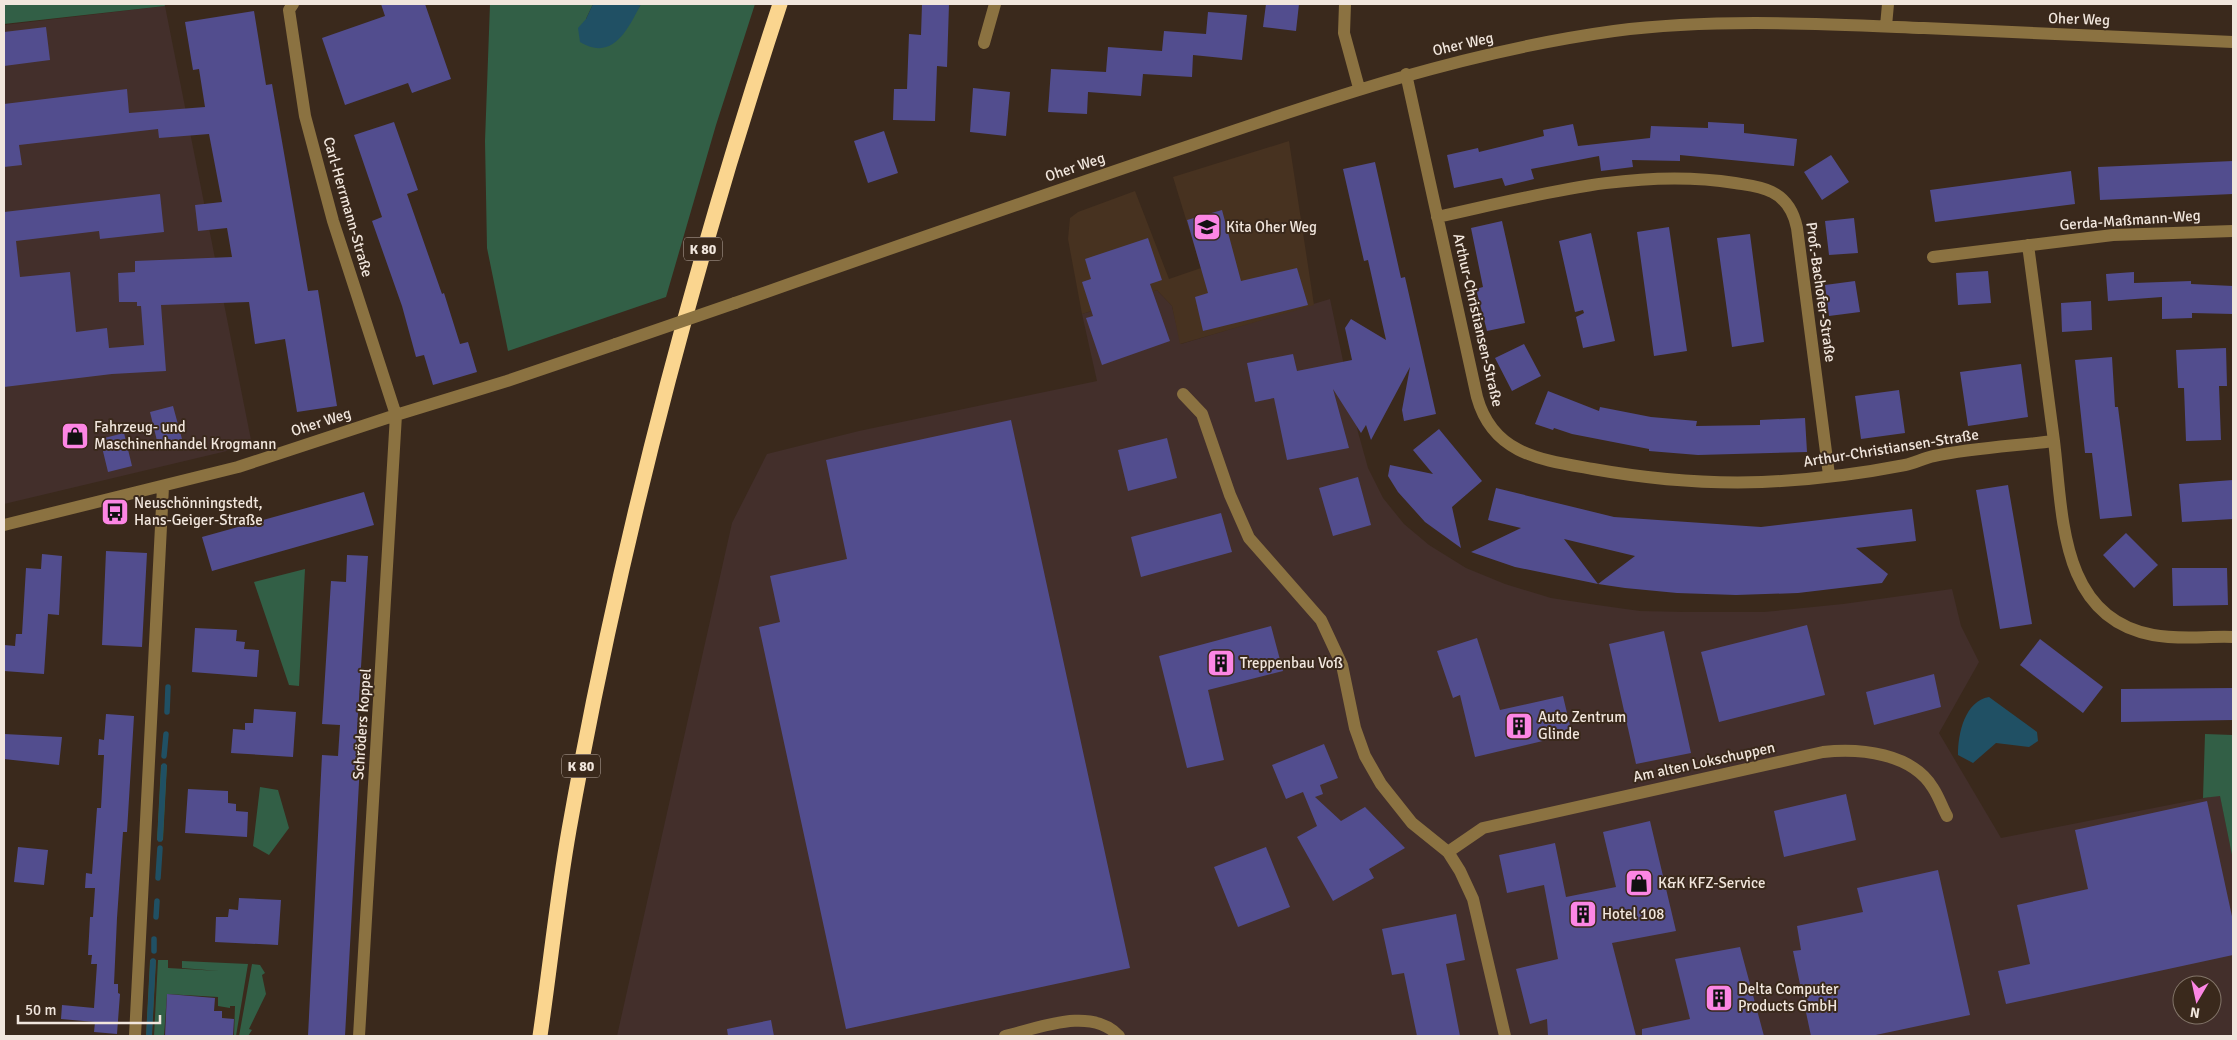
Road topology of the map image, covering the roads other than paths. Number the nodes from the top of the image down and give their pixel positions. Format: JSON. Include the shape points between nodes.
{"nodes":[{"id":1,"x":293,"y":4,"type":"edge"},
{"id":2,"x":780,"y":4,"type":"edge"},
{"id":3,"x":995,"y":4,"type":"edge"},
{"id":4,"x":1345,"y":4,"type":"edge"},
{"id":5,"x":1888,"y":4,"type":"edge"},
{"id":6,"x":1886,"y":26,"type":"junction"},
{"id":7,"x":2233,"y":42,"type":"edge"},
{"id":8,"x":984,"y":43,"type":"dead end"},
{"id":9,"x":1406,"y":74,"type":"junction"},
{"id":10,"x":1359,"y":88,"type":"junction"},
{"id":11,"x":1437,"y":217,"type":"junction"},
{"id":12,"x":2233,"y":231,"type":"edge"},
{"id":13,"x":2028,"y":245,"type":"junction"},
{"id":14,"x":1933,"y":257,"type":"dead end"},
{"id":15,"x":1183,"y":394,"type":"dead end"},
{"id":16,"x":396,"y":415,"type":"junction"},
{"id":17,"x":2054,"y":441,"type":"junction"},
{"id":18,"x":1829,"y":475,"type":"junction"},
{"id":19,"x":163,"y":487,"type":"junction"},
{"id":20,"x":4,"y":525,"type":"edge"},
{"id":21,"x":2233,"y":636,"type":"edge"},
{"id":22,"x":1947,"y":816,"type":"dead end"},
{"id":23,"x":1448,"y":852,"type":"junction"},
{"id":24,"x":135,"y":1036,"type":"edge"},
{"id":25,"x":359,"y":1036,"type":"edge"},
{"id":26,"x":540,"y":1036,"type":"edge"},
{"id":27,"x":1005,"y":1036,"type":"edge"},
{"id":28,"x":1119,"y":1036,"type":"edge"},
{"id":29,"x":1505,"y":1036,"type":"edge"}],
"edges":[{"from":1,"to":16,"type":"street","name":"Carl-Herrmann-Straße","via":[[289,10],[305,116],[333,221]]},
{"from":2,"to":26,"type":"highway","number":"K 80","via":[[704,245],[638,498],[569,833]]},
{"from":3,"to":8,"type":"street"},
{"from":4,"to":10,"type":"street","via":[[1344,33]]},
{"from":5,"to":6,"type":"street"},
{"from":6,"to":7,"type":"street","name":"Oher Weg"},
{"from":6,"to":9,"type":"street","name":"Oher Weg","via":[[1770,24],[1616,31]]},
{"from":9,"to":10,"type":"street","name":"Oher Weg"},
{"from":9,"to":11,"type":"street","name":"Arthur-Christiansen-Straße"},
{"from":10,"to":16,"type":"street","name":"Oher Weg","bridge":true,"via":[[507,382]]},
{"from":11,"to":18,"type":"street","name":"Arthur-Christiansen-Straße","via":[[1479,406],[1495,433],[1511,446],[1552,461],[1664,479],[1739,483]]},
{"from":11,"to":18,"type":"street","name":"Prof.-Bachofer-Straße","via":[[1572,189],[1636,180],[1721,181],[1764,188],[1778,195],[1793,213],[1797,228]]},
{"from":12,"to":13,"type":"street","name":"Gerda-Maßmann-Weg","via":[[2120,235]]},
{"from":13,"to":14,"type":"street","name":"Gerda-Maßmann-Weg"},
{"from":13,"to":17,"type":"street"},
{"from":15,"to":23,"type":"street","via":[[1202,414],[1230,495],[1250,538],[1321,620],[1342,665],[1355,728],[1365,756],[1381,784],[1412,823]]},
{"from":16,"to":19,"type":"street","name":"Oher Weg","via":[[238,467]]},
{"from":16,"to":25,"type":"street","name":"Schröders Koppel"},
{"from":17,"to":18,"type":"street","name":"Arthur-Christiansen-Straße","via":[[1937,455],[1902,466]]},
{"from":17,"to":21,"type":"street","via":[[2069,555],[2075,574],[2092,600],[2115,620],[2143,633],[2168,637]]},
{"from":19,"to":20,"type":"street","name":"Oher Weg"},
{"from":19,"to":24,"type":"street"},
{"from":22,"to":23,"type":"street","name":"Am alten Lokschuppen","via":[[1932,787],[1917,770],[1861,750],[1842,750],[1483,828]]},
{"from":23,"to":29,"type":"street","via":[[1473,899]]},
{"from":27,"to":28,"type":"street","via":[[1078,1020],[1111,1028]]}]}
